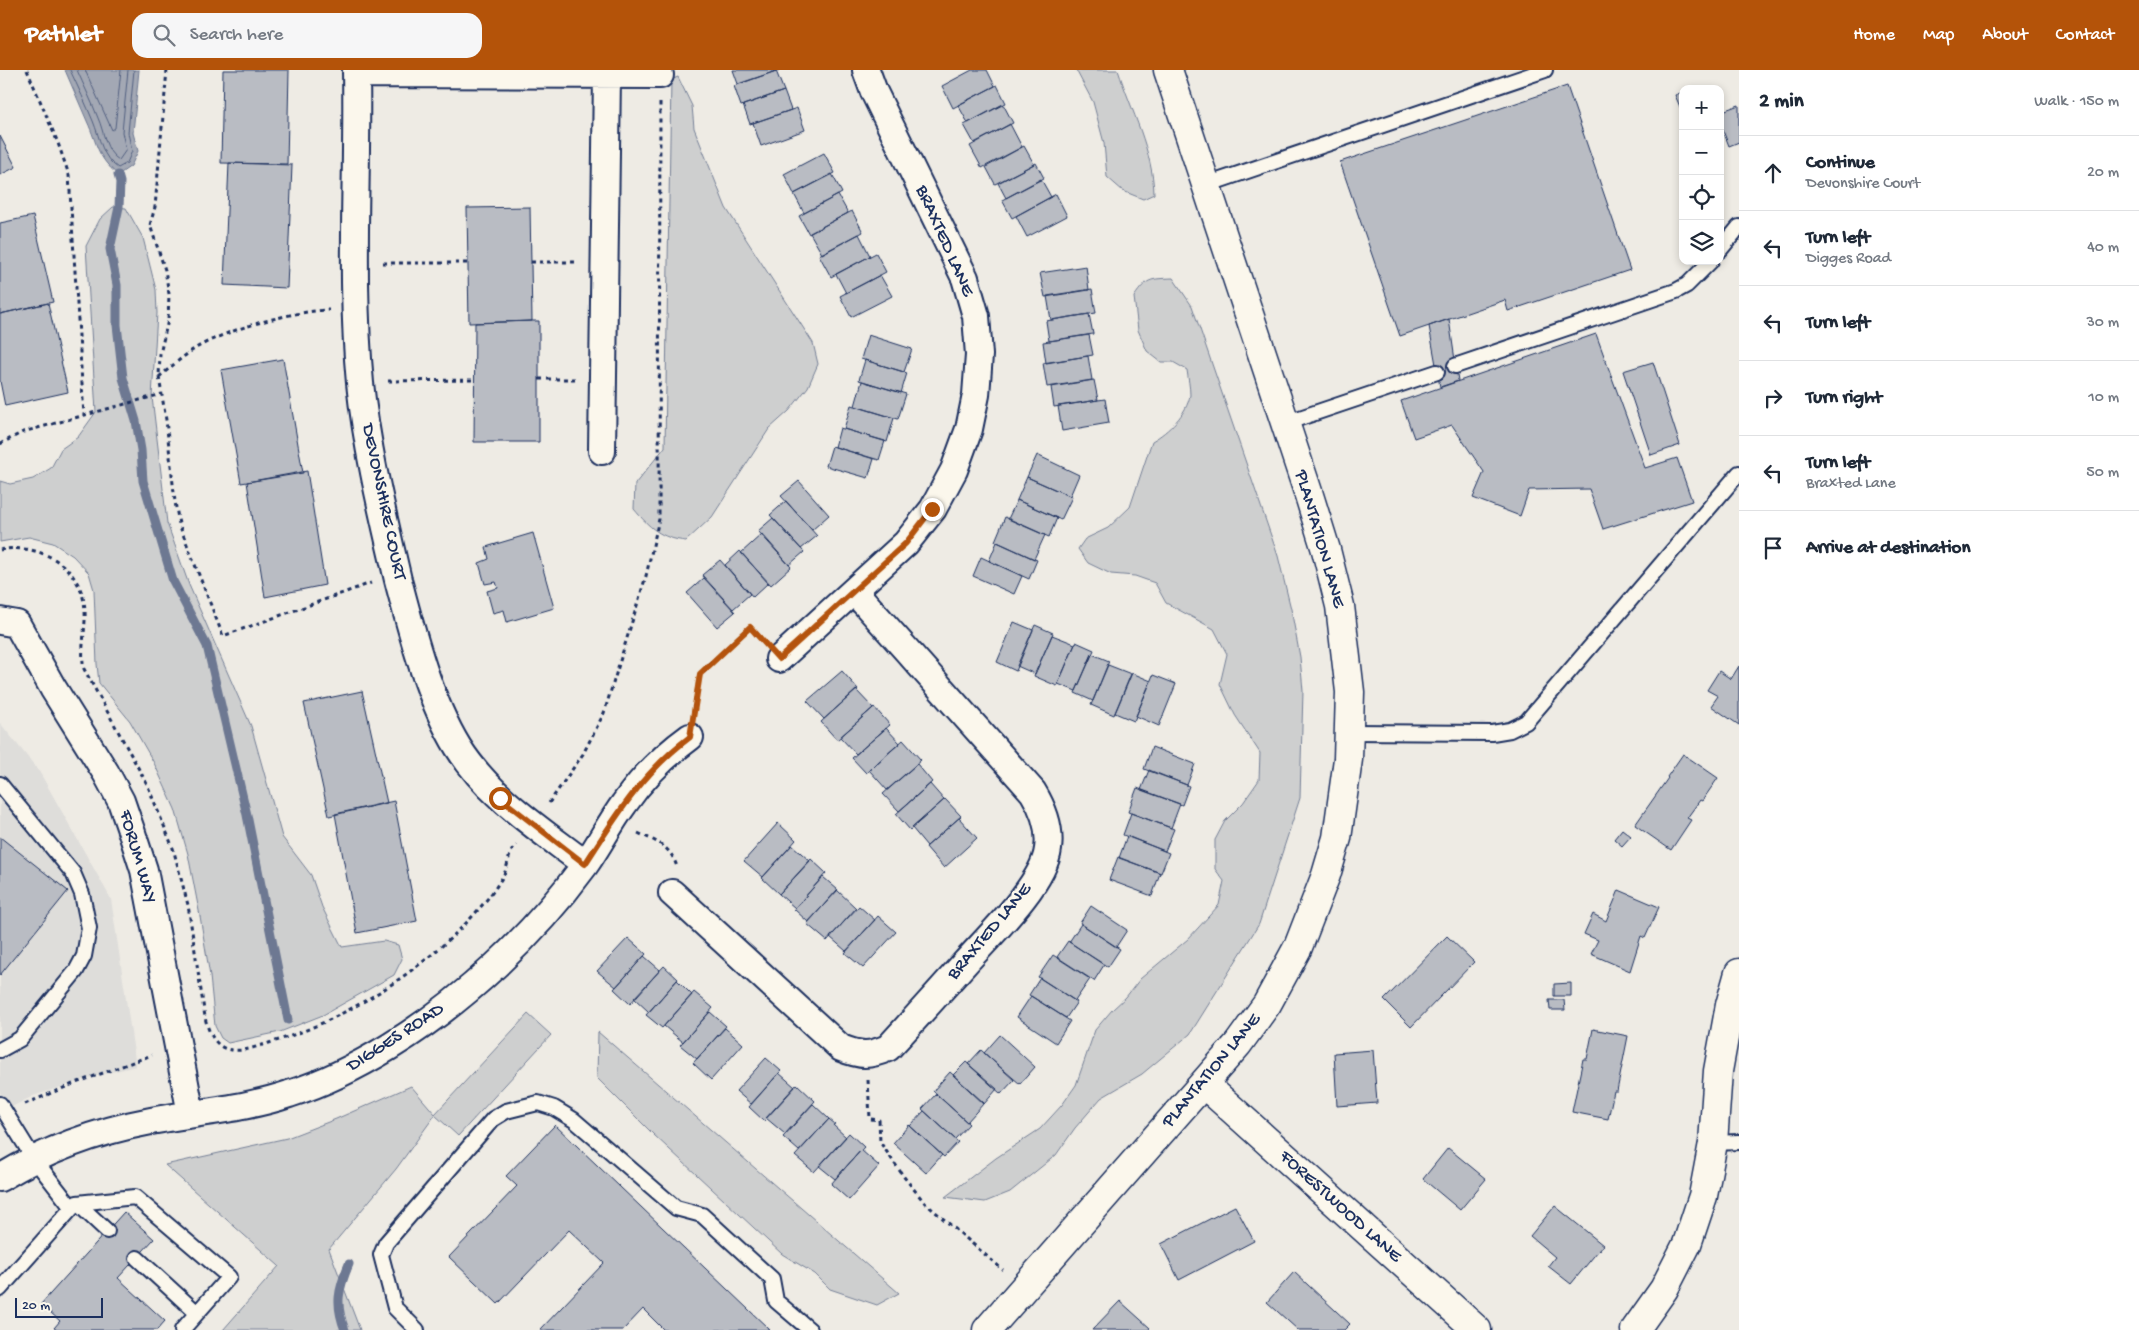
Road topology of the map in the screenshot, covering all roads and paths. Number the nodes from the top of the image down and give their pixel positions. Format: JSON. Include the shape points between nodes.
{"nodes":[{"id":1,"x":27,"y":70,"type":"edge"},
{"id":2,"x":167,"y":70,"type":"edge"},
{"id":3,"x":866,"y":70,"type":"edge"},
{"id":4,"x":1168,"y":70,"type":"edge"},
{"id":5,"x":1546,"y":70,"type":"edge"},
{"id":6,"x":356,"y":72,"type":"edge"},
{"id":7,"x":606,"y":75,"type":"junction"},
{"id":8,"x":660,"y":75,"type":"joint"},
{"id":9,"x":1206,"y":184,"type":"junction"},
{"id":10,"x":1739,"y":227,"type":"edge"},
{"id":11,"x":1724,"y":245,"type":"edge"},
{"id":12,"x":531,"y":262,"type":"dead end"},
{"id":13,"x":604,"y":262,"type":"junction"},
{"id":14,"x":468,"y":263,"type":"dead end"},
{"id":15,"x":406,"y":264,"type":"dead end"},
{"id":16,"x":1707,"y":265,"type":"edge"},
{"id":17,"x":356,"y":309,"type":"junction"},
{"id":18,"x":1456,"y":366,"type":"dead end"},
{"id":19,"x":1437,"y":372,"type":"dead end"},
{"id":20,"x":159,"y":377,"type":"junction"},
{"id":21,"x":603,"y":378,"type":"junction"},
{"id":22,"x":539,"y":379,"type":"dead end"},
{"id":23,"x":475,"y":380,"type":"dead end"},
{"id":24,"x":403,"y":381,"type":"dead end"},
{"id":25,"x":162,"y":394,"type":"junction"},
{"id":26,"x":84,"y":416,"type":"junction"},
{"id":27,"x":1285,"y":423,"type":"junction"},
{"id":28,"x":0,"y":444,"type":"edge"},
{"id":29,"x":602,"y":451,"type":"dead end"},
{"id":30,"x":1739,"y":473,"type":"edge"},
{"id":31,"x":397,"y":574,"type":"junction"},
{"id":32,"x":854,"y":591,"type":"junction"},
{"id":33,"x":8,"y":622,"type":"edge"},
{"id":34,"x":779,"y":659,"type":"joint"},
{"id":35,"x":1349,"y":732,"type":"junction"},
{"id":36,"x":690,"y":737,"type":"joint"},
{"id":37,"x":0,"y":784,"type":"edge"},
{"id":38,"x":545,"y":809,"type":"dead end"},
{"id":39,"x":613,"y":821,"type":"junction"},
{"id":40,"x":521,"y":839,"type":"dead end"},
{"id":41,"x":585,"y":864,"type":"junction"},
{"id":42,"x":674,"y":895,"type":"joint"},
{"id":43,"x":1739,"y":973,"type":"edge"},
{"id":44,"x":210,"y":1033,"type":"dead end"},
{"id":45,"x":0,"y":1050,"type":"edge"},
{"id":46,"x":867,"y":1054,"type":"junction"},
{"id":47,"x":143,"y":1058,"type":"dead end"},
{"id":48,"x":1204,"y":1084,"type":"junction"},
{"id":49,"x":34,"y":1100,"type":"dead end"},
{"id":50,"x":0,"y":1104,"type":"edge"},
{"id":51,"x":191,"y":1114,"type":"junction"},
{"id":52,"x":1726,"y":1142,"type":"edge"},
{"id":53,"x":34,"y":1159,"type":"junction"},
{"id":54,"x":0,"y":1178,"type":"edge"},
{"id":55,"x":74,"y":1206,"type":"junction"},
{"id":56,"x":107,"y":1231,"type":"dead end"},
{"id":57,"x":137,"y":1258,"type":"dead end"},
{"id":58,"x":1024,"y":1288,"type":"junction"},
{"id":59,"x":0,"y":1289,"type":"edge"},
{"id":60,"x":197,"y":1313,"type":"junction"},
{"id":61,"x":412,"y":1325,"type":"edge"},
{"id":62,"x":182,"y":1330,"type":"edge"},
{"id":63,"x":810,"y":1330,"type":"edge"},
{"id":64,"x":988,"y":1330,"type":"edge"},
{"id":65,"x":1477,"y":1330,"type":"edge"},
{"id":66,"x":1636,"y":1330,"type":"edge"}],
"edges":[{"from":1,"to":26,"type":"path","via":[[69,175]]},
{"from":2,"to":20,"type":"path","via":[[155,207],[150,225],[165,270],[169,294]]},
{"from":3,"to":32,"type":"street","name":"BRAXTED LANE","via":[[965,278],[976,316],[979,355],[969,429],[954,470],[932,509],[906,543]]},
{"from":4,"to":9,"type":"street","name":"PLANTATION LANE"},
{"from":5,"to":9,"type":"lane"},
{"from":6,"to":7,"type":"street","name":"DEVONSHIRE COURT"},
{"from":6,"to":17,"type":"street","name":"DEVONSHIRE COURT"},
{"from":7,"to":8,"type":"street","name":"DEVONSHIRE COURT"},
{"from":7,"to":13,"type":"street"},
{"from":8,"to":38,"type":"path","via":[[659,519],[643,585],[604,713],[586,748]]},
{"from":9,"to":27,"type":"street","name":"PLANTATION LANE"},
{"from":10,"to":11,"type":"lane"},
{"from":12,"to":13,"type":"path"},
{"from":13,"to":21,"type":"street"},
{"from":14,"to":15,"type":"path"},
{"from":16,"to":18,"type":"lane","via":[[1688,285],[1676,291]]},
{"from":17,"to":20,"type":"path","via":[[309,310],[231,332],[195,349]]},
{"from":17,"to":31,"type":"street","name":"DEVONSHIRE COURT","via":[[361,391],[378,494]]},
{"from":19,"to":27,"type":"lane"},
{"from":20,"to":25,"type":"path"},
{"from":21,"to":22,"type":"path"},
{"from":21,"to":29,"type":"street"},
{"from":23,"to":24,"type":"path"},
{"from":25,"to":26,"type":"path"},
{"from":25,"to":31,"type":"path","via":[[179,524],[223,636]]},
{"from":26,"to":28,"type":"path","via":[[23,432]]},
{"from":27,"to":35,"type":"street","name":"PLANTATION LANE","via":[[1326,550],[1340,606],[1350,692]]},
{"from":30,"to":35,"type":"lane","via":[[1526,722],[1510,730],[1492,733]]},
{"from":31,"to":41,"type":"street","name":"DEVONSHIRE COURT","via":[[438,712],[458,748],[500,798]]},
{"from":32,"to":34,"type":"street","name":"BRAXTED LANE"},
{"from":32,"to":46,"type":"street","name":"BRAXTED LANE","via":[[1033,792],[1049,828],[1048,851],[1041,872],[1012,910],[888,1048]]},
{"from":33,"to":51,"type":"street","name":"FORUM WAY","via":[[106,773],[129,825],[144,870]]},
{"from":34,"to":36,"type":"path","via":[[750,627],[700,674]]},
{"from":35,"to":48,"type":"street","name":"PLANTATION LANE","via":[[1337,838],[1298,947],[1267,1004]]},
{"from":36,"to":39,"type":"street","name":"DIGGES ROAD","via":[[651,772]]},
{"from":37,"to":45,"type":"lane","via":[[73,873],[82,894],[89,928],[84,956],[76,971],[20,1039]]},
{"from":39,"to":41,"type":"street","name":"DIGGES ROAD"},
{"from":39,"to":42,"type":"path","via":[[662,845],[673,854],[679,873]]},
{"from":40,"to":44,"type":"path","via":[[510,852],[503,875],[478,910],[418,966],[388,987],[348,1011],[310,1028],[244,1050],[225,1049]]},
{"from":41,"to":51,"type":"street","name":"DIGGES ROAD","via":[[553,905],[503,958],[449,1005],[390,1046],[341,1073],[289,1094],[246,1106]]},
{"from":42,"to":46,"type":"street","via":[[841,1048]]},
{"from":43,"to":52,"type":"street","via":[[1718,1070]]},
{"from":46,"to":58,"type":"path","via":[[870,1119],[879,1120],[880,1142],[889,1156],[925,1203]]},
{"from":47,"to":49,"type":"path"},
{"from":48,"to":58,"type":"street","name":"PLANTATION LANE"},
{"from":48,"to":65,"type":"street","name":"FORESTWOOD LANE"},
{"from":50,"to":53,"type":"lane"},
{"from":51,"to":53,"type":"street","name":"DIGGES ROAD","via":[[85,1138]]},
{"from":52,"to":66,"type":"street","via":[[1687,1244],[1664,1289]]},
{"from":53,"to":54,"type":"street","name":"DIGGES ROAD"},
{"from":53,"to":55,"type":"lane"},
{"from":55,"to":56,"type":"lane"},
{"from":55,"to":59,"type":"lane"},
{"from":55,"to":60,"type":"lane","via":[[135,1197],[229,1277]]},
{"from":57,"to":60,"type":"lane"},
{"from":58,"to":64,"type":"street","name":"PLANTATION LANE"},
{"from":60,"to":62,"type":"lane"},
{"from":61,"to":63,"type":"lane","via":[[396,1308],[381,1255],[386,1243],[493,1119],[506,1111],[538,1103],[574,1120],[676,1208],[702,1214],[772,1279],[776,1301]]}]}
